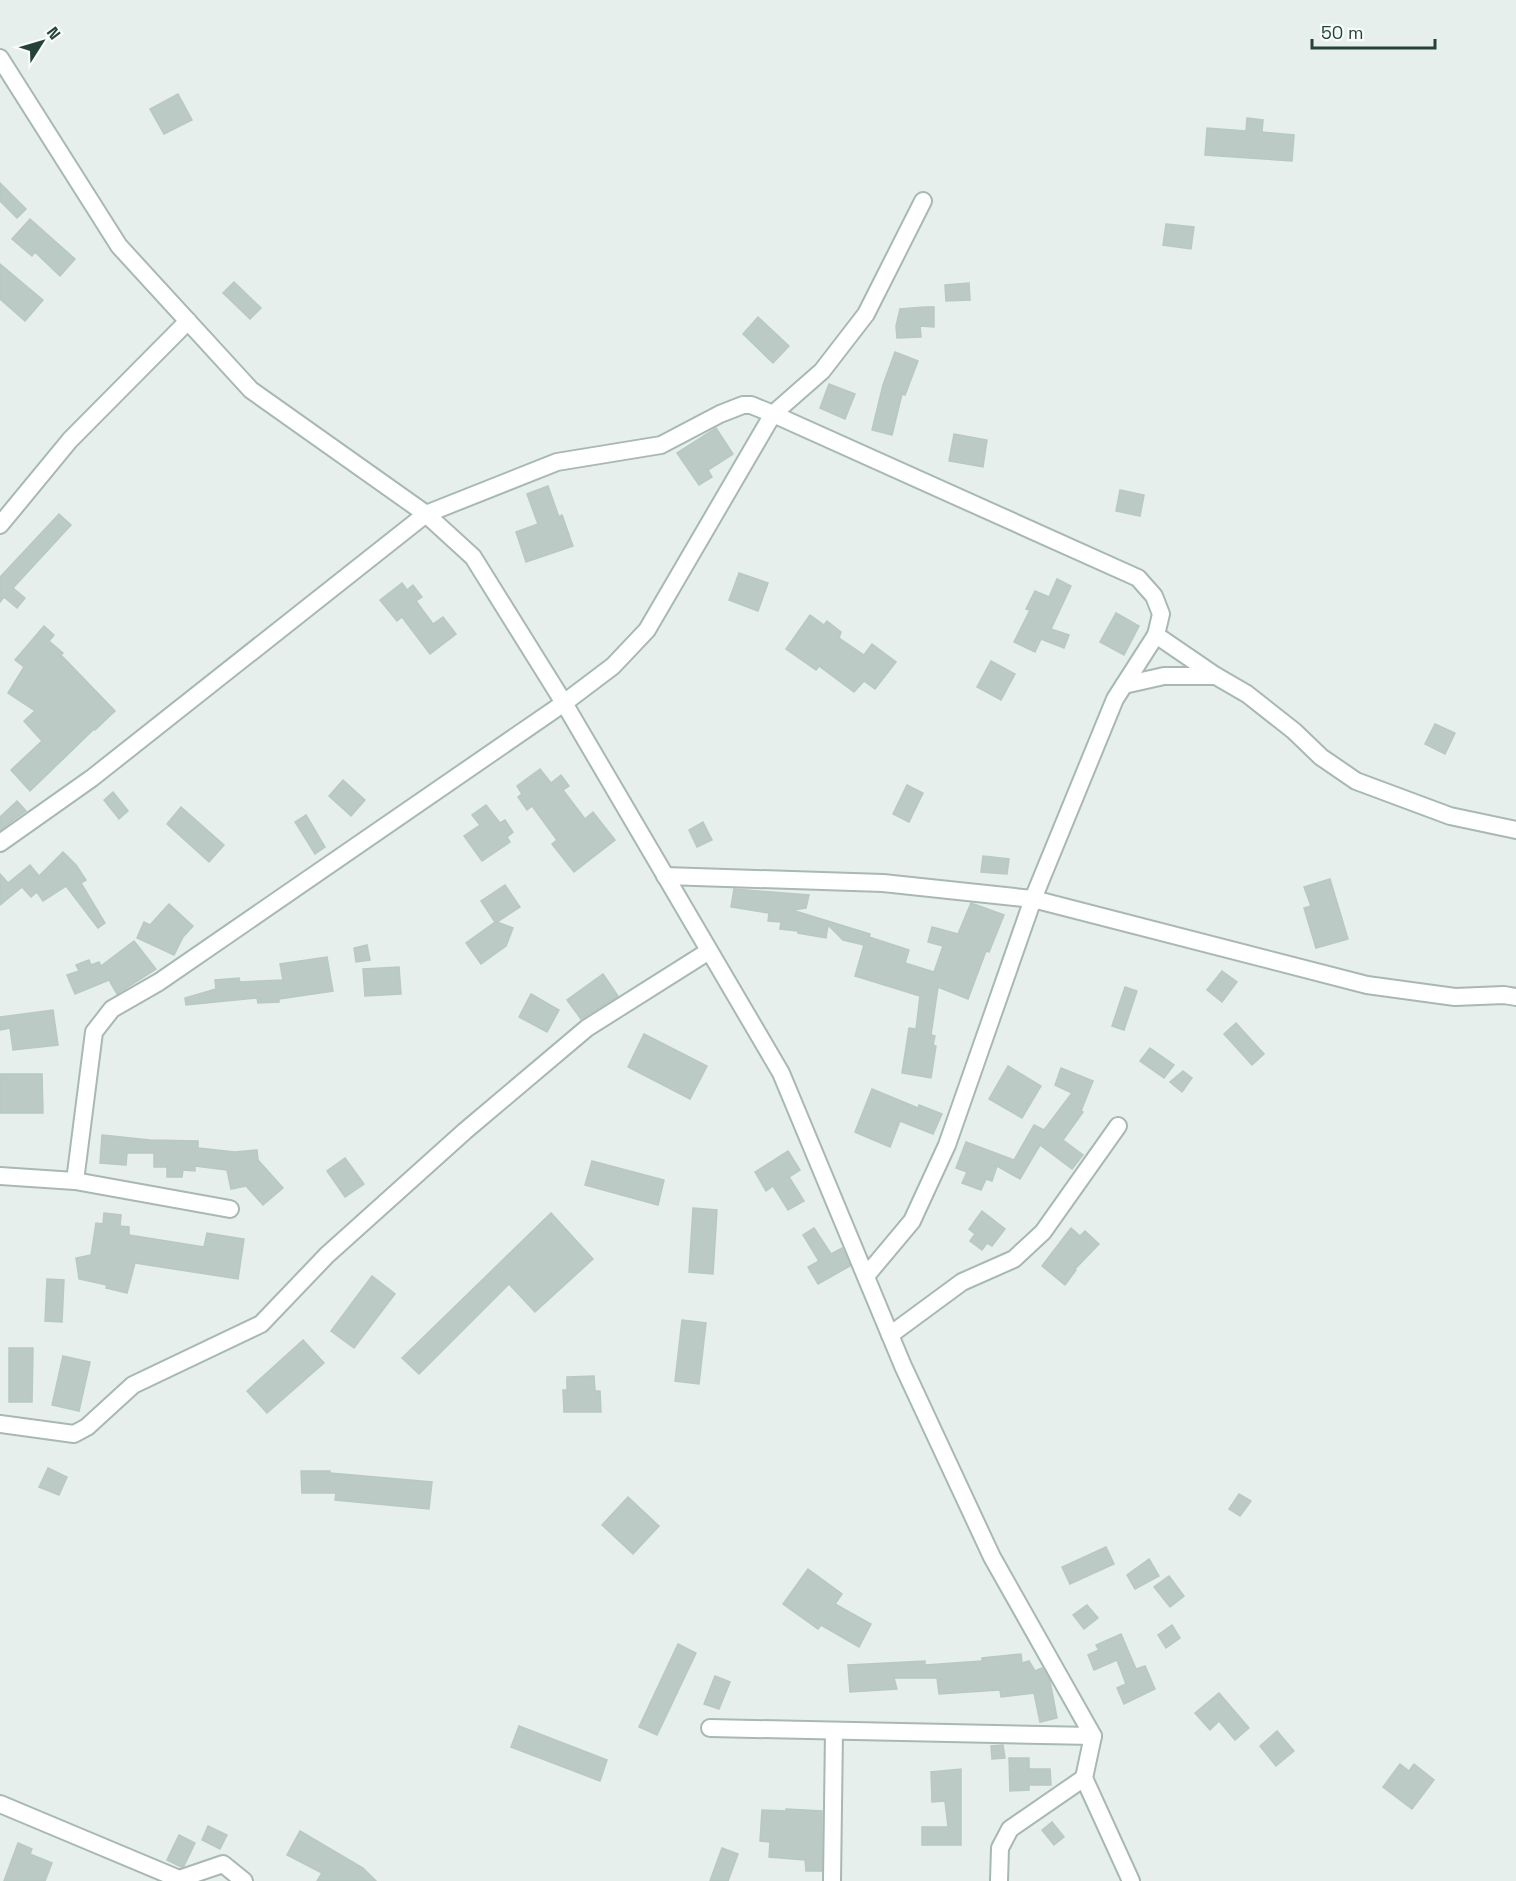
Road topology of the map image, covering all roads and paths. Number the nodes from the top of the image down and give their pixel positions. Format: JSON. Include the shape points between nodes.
{"nodes":[{"id":1,"x":0,"y":58,"type":"edge"},
{"id":2,"x":923,"y":201,"type":"dead end"},
{"id":3,"x":188,"y":321,"type":"junction"},
{"id":4,"x":773,"y":414,"type":"junction"},
{"id":5,"x":426,"y":514,"type":"junction"},
{"id":6,"x":0,"y":525,"type":"edge"},
{"id":7,"x":1156,"y":635,"type":"junction"},
{"id":8,"x":1216,"y":676,"type":"junction"},
{"id":9,"x":1124,"y":685,"type":"junction"},
{"id":10,"x":564,"y":703,"type":"junction"},
{"id":11,"x":1516,"y":830,"type":"edge"},
{"id":12,"x":0,"y":843,"type":"edge"},
{"id":13,"x":665,"y":876,"type":"junction"},
{"id":14,"x":1033,"y":899,"type":"junction"},
{"id":15,"x":709,"y":951,"type":"junction"},
{"id":16,"x":1516,"y":997,"type":"edge"},
{"id":17,"x":1118,"y":1126,"type":"dead end"},
{"id":18,"x":0,"y":1176,"type":"edge"},
{"id":19,"x":75,"y":1182,"type":"junction"},
{"id":20,"x":230,"y":1209,"type":"dead end"},
{"id":21,"x":866,"y":1276,"type":"junction"},
{"id":22,"x":890,"y":1335,"type":"junction"},
{"id":23,"x":0,"y":1424,"type":"edge"},
{"id":24,"x":710,"y":1728,"type":"dead end"},
{"id":25,"x":834,"y":1732,"type":"junction"},
{"id":26,"x":1093,"y":1736,"type":"junction"},
{"id":27,"x":1084,"y":1778,"type":"junction"},
{"id":28,"x":0,"y":1804,"type":"edge"},
{"id":29,"x":178,"y":1880,"type":"edge"},
{"id":30,"x":244,"y":1881,"type":"edge"},
{"id":31,"x":832,"y":1881,"type":"edge"},
{"id":32,"x":999,"y":1881,"type":"edge"},
{"id":33,"x":1131,"y":1881,"type":"edge"}],
"edges":[{"from":1,"to":3,"type":"street","via":[[119,246]]},
{"from":2,"to":4,"type":"street","via":[[866,314],[822,371]]},
{"from":3,"to":5,"type":"street","via":[[252,390]]},
{"from":3,"to":6,"type":"street","via":[[70,440]]},
{"from":4,"to":5,"type":"street","via":[[743,405],[661,445],[557,462]]},
{"from":4,"to":7,"type":"street","via":[[1138,578],[1154,597],[1161,614]]},
{"from":4,"to":10,"type":"street","via":[[647,630],[613,666]]},
{"from":5,"to":10,"type":"street","via":[[473,556]]},
{"from":5,"to":12,"type":"street","via":[[92,778]]},
{"from":7,"to":8,"type":"street"},
{"from":7,"to":9,"type":"street"},
{"from":8,"to":9,"type":"street","via":[[1164,676]]},
{"from":8,"to":11,"type":"street","via":[[1247,694],[1321,758],[1356,781],[1450,816]]},
{"from":9,"to":14,"type":"street"},
{"from":10,"to":13,"type":"street"},
{"from":10,"to":19,"type":"street","via":[[159,982],[112,1009],[94,1032]]},
{"from":13,"to":14,"type":"street","via":[[883,883]]},
{"from":13,"to":15,"type":"street"},
{"from":14,"to":16,"type":"street","via":[[1367,985],[1455,997]]},
{"from":14,"to":21,"type":"street","via":[[947,1145],[912,1221]]},
{"from":15,"to":21,"type":"street","via":[[781,1073]]},
{"from":15,"to":23,"type":"street","via":[[587,1028],[327,1255],[261,1324],[133,1385],[74,1434]]},
{"from":17,"to":22,"type":"street","via":[[1043,1232],[1014,1259],[962,1282]]},
{"from":18,"to":19,"type":"street"},
{"from":19,"to":20,"type":"street"},
{"from":21,"to":22,"type":"street"},
{"from":22,"to":26,"type":"street","via":[[992,1557]]},
{"from":24,"to":25,"type":"street"},
{"from":25,"to":26,"type":"street"},
{"from":25,"to":31,"type":"street"},
{"from":26,"to":27,"type":"street"},
{"from":27,"to":32,"type":"street","via":[[1010,1829],[1000,1848]]},
{"from":27,"to":33,"type":"street"},
{"from":28,"to":29,"type":"street"},
{"from":29,"to":30,"type":"street","via":[[222,1864]]}]}
